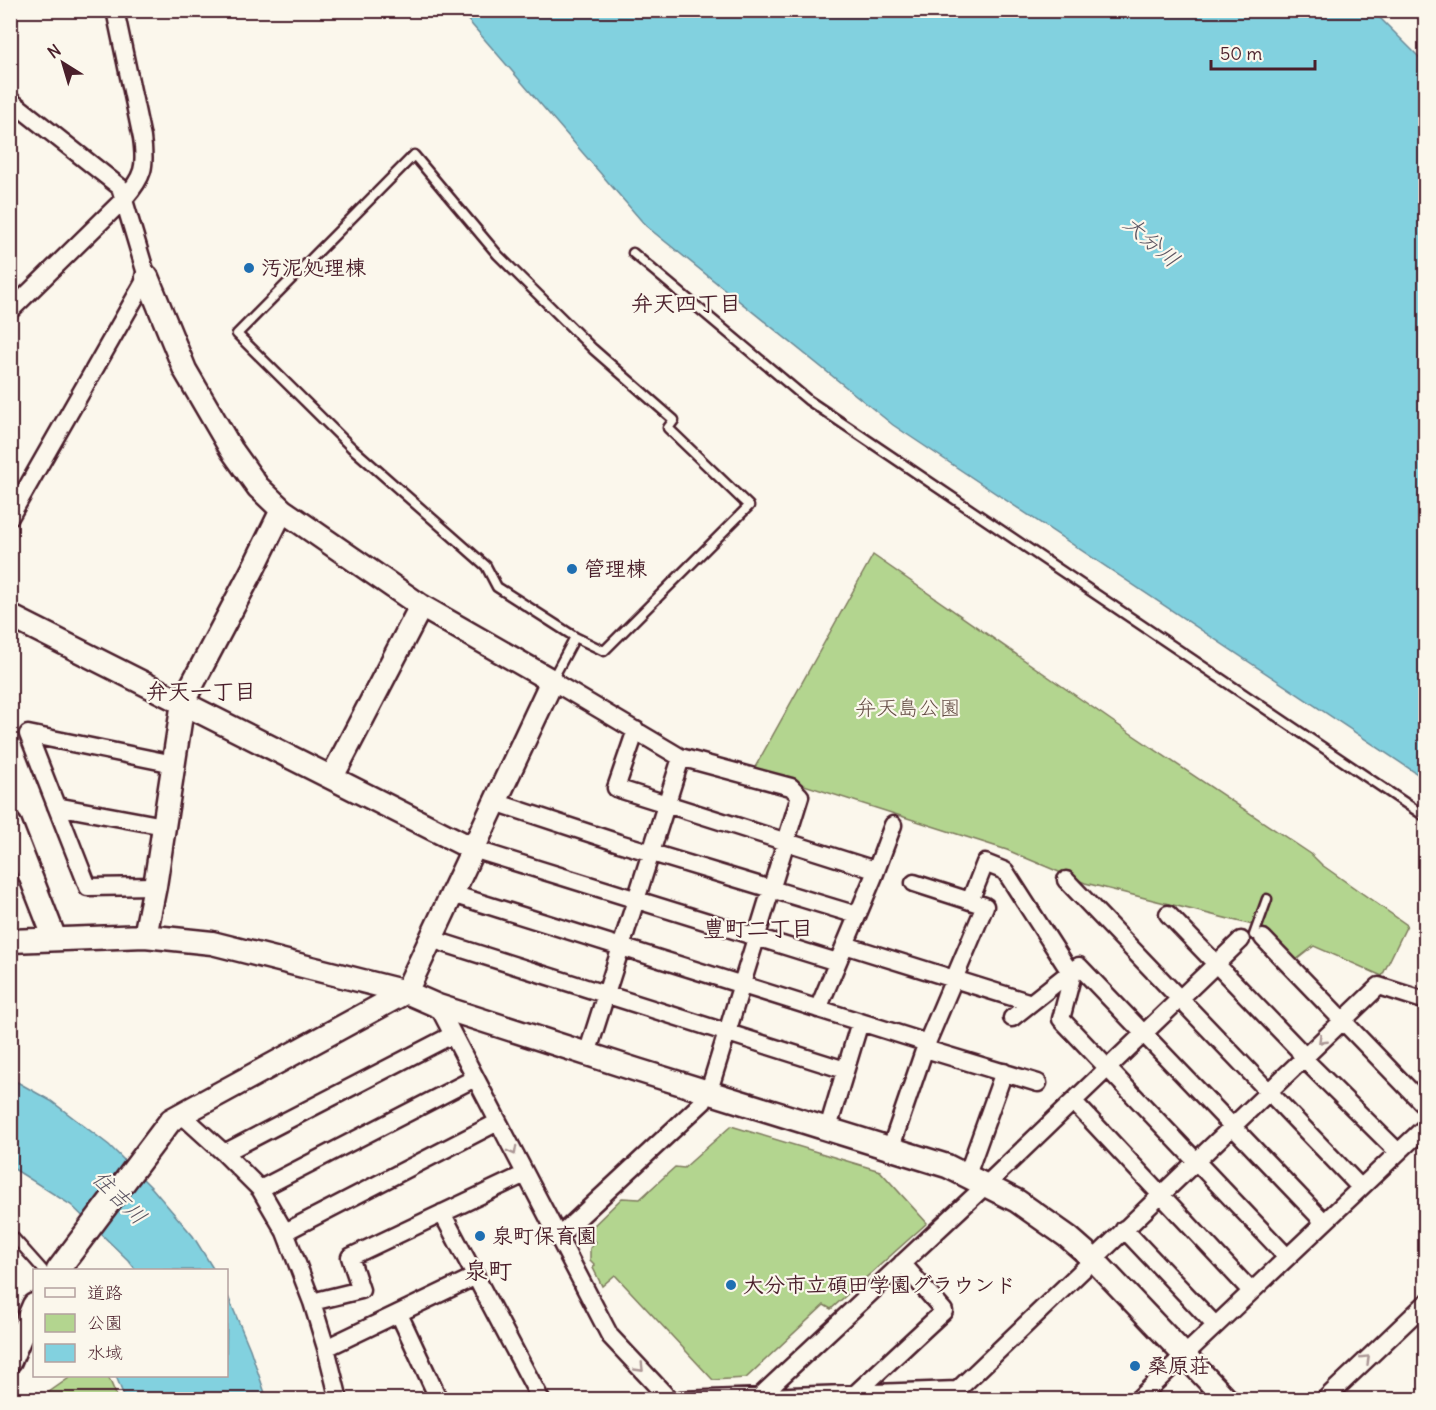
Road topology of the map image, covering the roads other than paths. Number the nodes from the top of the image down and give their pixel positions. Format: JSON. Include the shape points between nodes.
{"nodes":[{"id":1,"x":115,"y":10,"type":"edge"},
{"id":2,"x":10,"y":100,"type":"edge"},
{"id":3,"x":124,"y":199,"type":"junction"},
{"id":4,"x":633,"y":253,"type":"dead end"},
{"id":5,"x":147,"y":277,"type":"junction"},
{"id":6,"x":10,"y":311,"type":"edge"},
{"id":7,"x":282,"y":510,"type":"junction"},
{"id":8,"x":10,"y":517,"type":"edge"},
{"id":9,"x":421,"y":606,"type":"junction"},
{"id":10,"x":10,"y":616,"type":"edge"},
{"id":11,"x":575,"y":637,"type":"junction"},
{"id":12,"x":552,"y":681,"type":"junction"},
{"id":13,"x":183,"y":702,"type":"junction"},
{"id":14,"x":636,"y":730,"type":"junction"},
{"id":15,"x":681,"y":758,"type":"junction"},
{"id":16,"x":174,"y":764,"type":"junction"},
{"id":17,"x":332,"y":777,"type":"junction"},
{"id":18,"x":495,"y":802,"type":"junction"},
{"id":19,"x":667,"y":804,"type":"junction"},
{"id":20,"x":56,"y":806,"type":"junction"},
{"id":21,"x":1425,"y":817,"type":"edge"},
{"id":22,"x":10,"y":824,"type":"edge"},
{"id":23,"x":892,"y":825,"type":"dead end"},
{"id":24,"x":164,"y":826,"type":"junction"},
{"id":25,"x":786,"y":841,"type":"junction"},
{"id":26,"x":473,"y":849,"type":"junction"},
{"id":27,"x":651,"y":852,"type":"junction"},
{"id":28,"x":875,"y":870,"type":"junction"},
{"id":29,"x":1066,"y":880,"type":"dead end"},
{"id":30,"x":915,"y":883,"type":"dead end"},
{"id":31,"x":155,"y":886,"type":"junction"},
{"id":32,"x":772,"y":889,"type":"junction"},
{"id":33,"x":452,"y":894,"type":"junction"},
{"id":34,"x":1268,"y":899,"type":"dead end"},
{"id":35,"x":636,"y":900,"type":"junction"},
{"id":36,"x":970,"y":901,"type":"junction"},
{"id":37,"x":1168,"y":914,"type":"dead end"},
{"id":38,"x":857,"y":915,"type":"junction"},
{"id":39,"x":145,"y":936,"type":"junction"},
{"id":40,"x":756,"y":937,"type":"junction"},
{"id":41,"x":1252,"y":938,"type":"junction"},
{"id":42,"x":55,"y":939,"type":"junction"},
{"id":43,"x":430,"y":939,"type":"junction"},
{"id":44,"x":10,"y":941,"type":"edge"},
{"id":45,"x":845,"y":945,"type":"junction"},
{"id":46,"x":621,"y":947,"type":"junction"},
{"id":47,"x":837,"y":962,"type":"junction"},
{"id":48,"x":1217,"y":964,"type":"junction"},
{"id":49,"x":1070,"y":972,"type":"junction"},
{"id":50,"x":954,"y":979,"type":"junction"},
{"id":51,"x":742,"y":985,"type":"junction"},
{"id":52,"x":406,"y":992,"type":"junction"},
{"id":53,"x":606,"y":994,"type":"junction"},
{"id":54,"x":1181,"y":1000,"type":"junction"},
{"id":55,"x":1425,"y":1001,"type":"edge"},
{"id":56,"x":1031,"y":1003,"type":"junction"},
{"id":57,"x":438,"y":1006,"type":"junction"},
{"id":58,"x":818,"y":1009,"type":"junction"},
{"id":59,"x":1012,"y":1018,"type":"dead end"},
{"id":60,"x":1342,"y":1021,"type":"junction"},
{"id":61,"x":860,"y":1022,"type":"junction"},
{"id":62,"x":727,"y":1032,"type":"junction"},
{"id":63,"x":452,"y":1035,"type":"junction"},
{"id":64,"x":1144,"y":1035,"type":"junction"},
{"id":65,"x":926,"y":1045,"type":"junction"},
{"id":66,"x":587,"y":1054,"type":"junction"},
{"id":67,"x":1303,"y":1058,"type":"junction"},
{"id":68,"x":1108,"y":1069,"type":"junction"},
{"id":69,"x":845,"y":1070,"type":"junction"},
{"id":70,"x":1004,"y":1072,"type":"junction"},
{"id":71,"x":475,"y":1078,"type":"junction"},
{"id":72,"x":1038,"y":1083,"type":"dead end"},
{"id":73,"x":1268,"y":1091,"type":"junction"},
{"id":74,"x":708,"y":1092,"type":"junction"},
{"id":75,"x":1074,"y":1102,"type":"junction"},
{"id":76,"x":1425,"y":1107,"type":"edge"},
{"id":77,"x":176,"y":1117,"type":"junction"},
{"id":78,"x":498,"y":1122,"type":"junction"},
{"id":79,"x":1232,"y":1126,"type":"junction"},
{"id":80,"x":1425,"y":1126,"type":"edge"},
{"id":81,"x":828,"y":1128,"type":"junction"},
{"id":82,"x":891,"y":1148,"type":"junction"},
{"id":83,"x":1398,"y":1152,"type":"junction"},
{"id":84,"x":224,"y":1153,"type":"junction"},
{"id":85,"x":1196,"y":1161,"type":"junction"},
{"id":86,"x":525,"y":1174,"type":"junction"},
{"id":87,"x":976,"y":1180,"type":"junction"},
{"id":88,"x":1360,"y":1187,"type":"junction"},
{"id":89,"x":260,"y":1189,"type":"junction"},
{"id":90,"x":1160,"y":1195,"type":"junction"},
{"id":91,"x":442,"y":1213,"type":"junction"},
{"id":92,"x":1324,"y":1222,"type":"junction"},
{"id":93,"x":1124,"y":1229,"type":"junction"},
{"id":94,"x":285,"y":1232,"type":"junction"},
{"id":95,"x":10,"y":1233,"type":"edge"},
{"id":96,"x":558,"y":1237,"type":"junction"},
{"id":97,"x":1287,"y":1257,"type":"junction"},
{"id":98,"x":1093,"y":1259,"type":"junction"},
{"id":99,"x":902,"y":1263,"type":"junction"},
{"id":100,"x":42,"y":1269,"type":"edge"},
{"id":101,"x":59,"y":1269,"type":"edge"},
{"id":102,"x":476,"y":1276,"type":"junction"},
{"id":103,"x":1251,"y":1291,"type":"junction"},
{"id":104,"x":312,"y":1302,"type":"junction"},
{"id":105,"x":1425,"y":1303,"type":"edge"},
{"id":106,"x":33,"y":1307,"type":"edge"},
{"id":107,"x":399,"y":1314,"type":"junction"},
{"id":108,"x":1215,"y":1325,"type":"junction"},
{"id":109,"x":327,"y":1348,"type":"junction"},
{"id":110,"x":1184,"y":1355,"type":"junction"},
{"id":111,"x":10,"y":1361,"type":"edge"},
{"id":112,"x":856,"y":1393,"type":"junction"},
{"id":113,"x":952,"y":1395,"type":"edge"},
{"id":114,"x":758,"y":1397,"type":"edge"},
{"id":115,"x":339,"y":1400,"type":"edge"},
{"id":116,"x":439,"y":1400,"type":"edge"},
{"id":117,"x":541,"y":1400,"type":"edge"},
{"id":118,"x":670,"y":1400,"type":"edge"},
{"id":119,"x":680,"y":1400,"type":"edge"},
{"id":120,"x":1137,"y":1400,"type":"edge"},
{"id":121,"x":1227,"y":1400,"type":"edge"},
{"id":122,"x":1324,"y":1400,"type":"edge"}],
"edges":[{"from":1,"to":3,"type":"street","via":[[145,159],[144,171]]},
{"from":2,"to":3,"type":"street","via":[[120,187]]},
{"from":3,"to":5,"type":"street"},
{"from":3,"to":6,"type":"street"},
{"from":4,"to":21,"type":"lane","via":[[808,400]]},
{"from":5,"to":7,"type":"street","via":[[184,370],[231,449],[258,487]]},
{"from":5,"to":8,"type":"street"},
{"from":7,"to":9,"type":"street"},
{"from":7,"to":13,"type":"street"},
{"from":9,"to":12,"type":"street"},
{"from":9,"to":17,"type":"street"},
{"from":10,"to":13,"type":"street"},
{"from":11,"to":11,"type":"lane","via":[[497,587],[486,566],[351,447],[237,333],[414,155],[498,255],[593,349],[674,420],[668,428],[749,506],[604,651]]},
{"from":11,"to":12,"type":"lane"},
{"from":12,"to":14,"type":"street"},
{"from":12,"to":18,"type":"street"},
{"from":13,"to":16,"type":"street"},
{"from":13,"to":17,"type":"street"},
{"from":14,"to":15,"type":"street"},
{"from":14,"to":19,"type":"street","via":[[616,788]]},
{"from":15,"to":19,"type":"street"},
{"from":15,"to":25,"type":"street","via":[[791,787],[800,796]]},
{"from":16,"to":20,"type":"street","via":[[28,734]]},
{"from":16,"to":24,"type":"street"},
{"from":17,"to":26,"type":"street"},
{"from":18,"to":26,"type":"street"},
{"from":18,"to":27,"type":"street"},
{"from":19,"to":25,"type":"street"},
{"from":19,"to":27,"type":"street"},
{"from":20,"to":24,"type":"street"},
{"from":20,"to":31,"type":"street","via":[[88,887]]},
{"from":22,"to":42,"type":"street"},
{"from":23,"to":28,"type":"street"},
{"from":24,"to":31,"type":"street"},
{"from":25,"to":28,"type":"street"},
{"from":25,"to":32,"type":"street"},
{"from":26,"to":33,"type":"street"},
{"from":26,"to":35,"type":"street"},
{"from":27,"to":32,"type":"street"},
{"from":27,"to":35,"type":"street"},
{"from":28,"to":38,"type":"street"},
{"from":29,"to":54,"type":"street"},
{"from":30,"to":36,"type":"street"},
{"from":31,"to":39,"type":"street"},
{"from":32,"to":38,"type":"street"},
{"from":32,"to":40,"type":"street"},
{"from":33,"to":43,"type":"street"},
{"from":33,"to":46,"type":"street"},
{"from":34,"to":41,"type":"lane"},
{"from":35,"to":40,"type":"street"},
{"from":35,"to":46,"type":"street"},
{"from":36,"to":49,"type":"street","via":[[986,863],[1005,871]]},
{"from":36,"to":50,"type":"street","via":[[985,906]]},
{"from":37,"to":48,"type":"street"},
{"from":38,"to":45,"type":"street"},
{"from":39,"to":42,"type":"street"},
{"from":39,"to":52,"type":"street","via":[[212,943]]},
{"from":40,"to":47,"type":"street"},
{"from":40,"to":51,"type":"street"},
{"from":41,"to":48,"type":"street"},
{"from":41,"to":60,"type":"street"},
{"from":42,"to":44,"type":"street"},
{"from":43,"to":52,"type":"street"},
{"from":43,"to":53,"type":"street"},
{"from":45,"to":47,"type":"street"},
{"from":45,"to":50,"type":"street"},
{"from":46,"to":51,"type":"street"},
{"from":46,"to":53,"type":"street"},
{"from":47,"to":58,"type":"street"},
{"from":48,"to":54,"type":"street"},
{"from":48,"to":67,"type":"street"},
{"from":49,"to":56,"type":"street"},
{"from":49,"to":64,"type":"street","via":[[1079,966]]},
{"from":49,"to":68,"type":"street","via":[[1061,1019]]},
{"from":50,"to":56,"type":"street"},
{"from":50,"to":65,"type":"street"},
{"from":51,"to":58,"type":"street"},
{"from":51,"to":62,"type":"street"},
{"from":52,"to":57,"type":"street"},
{"from":52,"to":77,"type":"street"},
{"from":53,"to":62,"type":"street"},
{"from":53,"to":66,"type":"street"},
{"from":54,"to":64,"type":"street"},
{"from":54,"to":73,"type":"street"},
{"from":55,"to":60,"type":"street","via":[[1379,986]]},
{"from":56,"to":59,"type":"street"},
{"from":57,"to":63,"type":"street"},
{"from":57,"to":66,"type":"street"},
{"from":58,"to":61,"type":"street"},
{"from":60,"to":67,"type":"street","one_way":true},
{"from":60,"to":76,"type":"street"},
{"from":61,"to":65,"type":"street"},
{"from":61,"to":69,"type":"street"},
{"from":62,"to":69,"type":"street"},
{"from":62,"to":74,"type":"street"},
{"from":63,"to":71,"type":"street"},
{"from":63,"to":84,"type":"street"},
{"from":64,"to":68,"type":"street"},
{"from":64,"to":79,"type":"street"},
{"from":65,"to":70,"type":"street","via":[[932,1051]]},
{"from":65,"to":82,"type":"street"},
{"from":66,"to":74,"type":"street"},
{"from":67,"to":73,"type":"street"},
{"from":67,"to":83,"type":"street"},
{"from":68,"to":75,"type":"street"},
{"from":68,"to":85,"type":"street"},
{"from":69,"to":81,"type":"street"},
{"from":70,"to":72,"type":"street"},
{"from":70,"to":87,"type":"street"},
{"from":71,"to":78,"type":"street"},
{"from":71,"to":89,"type":"street"},
{"from":73,"to":79,"type":"street"},
{"from":73,"to":88,"type":"street"},
{"from":74,"to":81,"type":"street"},
{"from":74,"to":96,"type":"street","via":[[703,1102]]},
{"from":75,"to":87,"type":"street"},
{"from":75,"to":90,"type":"street"},
{"from":77,"to":84,"type":"street"},
{"from":77,"to":101,"type":"street"},
{"from":78,"to":86,"type":"street","one_way":true},
{"from":78,"to":94,"type":"street"},
{"from":79,"to":85,"type":"street"},
{"from":79,"to":92,"type":"street"},
{"from":80,"to":83,"type":"street"},
{"from":81,"to":82,"type":"street"},
{"from":82,"to":87,"type":"street"},
{"from":83,"to":88,"type":"street"},
{"from":84,"to":89,"type":"street"},
{"from":85,"to":90,"type":"street"},
{"from":85,"to":97,"type":"street"},
{"from":86,"to":91,"type":"street"},
{"from":86,"to":96,"type":"street"},
{"from":87,"to":98,"type":"street","via":[[1041,1217]]},
{"from":87,"to":99,"type":"street"},
{"from":88,"to":92,"type":"street"},
{"from":89,"to":94,"type":"street"},
{"from":90,"to":93,"type":"street"},
{"from":90,"to":103,"type":"street"},
{"from":91,"to":102,"type":"street"},
{"from":91,"to":104,"type":"street","via":[[350,1257],[361,1290]]},
{"from":92,"to":97,"type":"street"},
{"from":93,"to":98,"type":"street"},
{"from":93,"to":108,"type":"street"},
{"from":94,"to":104,"type":"street"},
{"from":95,"to":100,"type":"lane"},
{"from":96,"to":118,"type":"street","one_way":true,"via":[[610,1336]]},
{"from":97,"to":103,"type":"street"},
{"from":98,"to":110,"type":"street"},
{"from":98,"to":113,"type":"street"},
{"from":99,"to":112,"type":"street","via":[[944,1311]]},
{"from":99,"to":114,"type":"street"},
{"from":102,"to":107,"type":"street"},
{"from":102,"to":117,"type":"street"},
{"from":103,"to":108,"type":"street"},
{"from":104,"to":109,"type":"street"},
{"from":122,"to":105,"type":"street","one_way":true},
{"from":106,"to":111,"type":"street"},
{"from":107,"to":109,"type":"street"},
{"from":107,"to":116,"type":"street"},
{"from":108,"to":110,"type":"street"},
{"from":109,"to":115,"type":"street"},
{"from":110,"to":120,"type":"street"},
{"from":110,"to":121,"type":"street"},
{"from":112,"to":113,"type":"street"},
{"from":112,"to":114,"type":"street"},
{"from":114,"to":119,"type":"street"}]}
